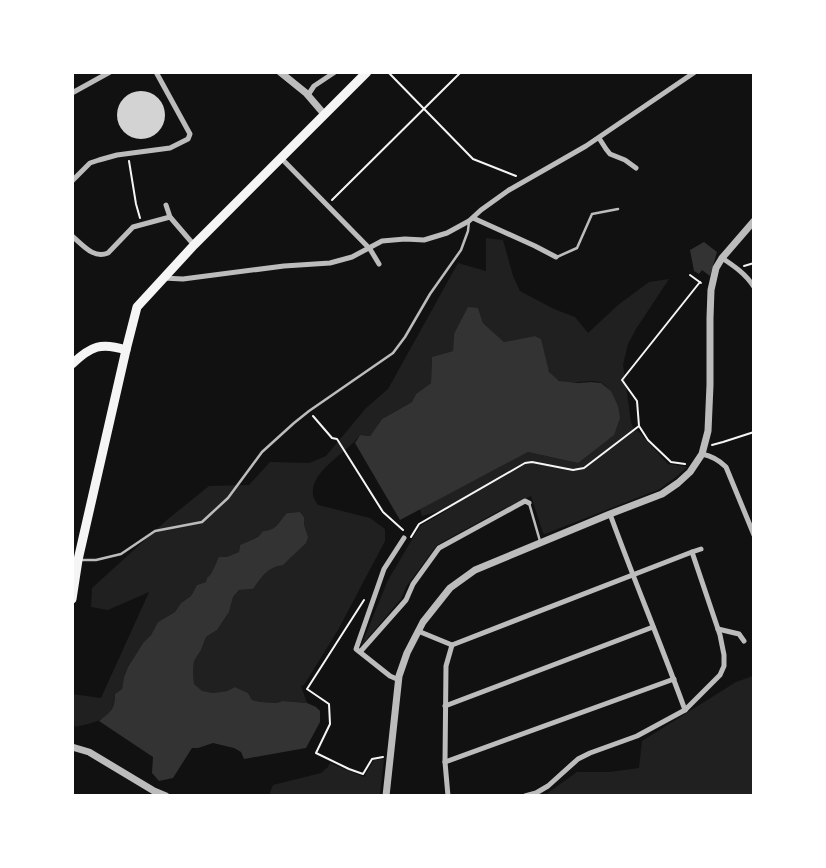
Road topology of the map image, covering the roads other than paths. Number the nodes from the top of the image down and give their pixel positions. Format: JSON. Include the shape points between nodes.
{"nodes":[{"id":1,"x":110,"y":72,"type":"edge"},
{"id":2,"x":156,"y":72,"type":"edge"},
{"id":3,"x":280,"y":72,"type":"edge"},
{"id":4,"x":334,"y":72,"type":"edge"},
{"id":5,"x":366,"y":72,"type":"edge"},
{"id":6,"x":695,"y":72,"type":"edge"},
{"id":7,"x":72,"y":93,"type":"edge"},
{"id":8,"x":308,"y":95,"type":"junction"},
{"id":9,"x":324,"y":114,"type":"junction"},
{"id":10,"x":598,"y":138,"type":"junction"},
{"id":11,"x":281,"y":158,"type":"junction"},
{"id":12,"x":636,"y":168,"type":"dead end"},
{"id":13,"x":72,"y":181,"type":"edge"},
{"id":14,"x":166,"y":205,"type":"dead end"},
{"id":15,"x":618,"y":209,"type":"dead end"},
{"id":16,"x":170,"y":217,"type":"junction"},
{"id":17,"x":471,"y":220,"type":"junction"},
{"id":18,"x":754,"y":221,"type":"edge"},
{"id":19,"x":72,"y":236,"type":"edge"},
{"id":20,"x":194,"y":245,"type":"junction"},
{"id":21,"x":370,"y":248,"type":"junction"},
{"id":22,"x":556,"y":257,"type":"joint"},
{"id":23,"x":722,"y":258,"type":"junction"},
{"id":24,"x":379,"y":264,"type":"dead end"},
{"id":25,"x":162,"y":278,"type":"junction"},
{"id":26,"x":754,"y":287,"type":"edge"},
{"id":27,"x":126,"y":350,"type":"junction"},
{"id":28,"x":77,"y":355,"type":"edge"},
{"id":29,"x":72,"y":364,"type":"edge"},
{"id":30,"x":702,"y":454,"type":"junction"},
{"id":31,"x":529,"y":503,"type":"joint"},
{"id":32,"x":610,"y":514,"type":"junction"},
{"id":33,"x":754,"y":535,"type":"edge"},
{"id":34,"x":406,"y":539,"type":"road end"},
{"id":35,"x":541,"y":543,"type":"junction"},
{"id":36,"x":700,"y":549,"type":"dead end"},
{"id":37,"x":692,"y":552,"type":"junction"},
{"id":38,"x":75,"y":561,"type":"edge"},
{"id":39,"x":632,"y":575,"type":"junction"},
{"id":40,"x":72,"y":599,"type":"edge"},
{"id":41,"x":653,"y":627,"type":"junction"},
{"id":42,"x":718,"y":629,"type":"junction"},
{"id":43,"x":418,"y":631,"type":"junction"},
{"id":44,"x":744,"y":641,"type":"dead end"},
{"id":45,"x":452,"y":646,"type":"junction"},
{"id":46,"x":360,"y":652,"type":"junction"},
{"id":47,"x":674,"y":679,"type":"junction"},
{"id":48,"x":398,"y":680,"type":"junction"},
{"id":49,"x":445,"y":706,"type":"junction"},
{"id":50,"x":685,"y":710,"type":"junction"},
{"id":51,"x":72,"y":747,"type":"edge"},
{"id":52,"x":445,"y":762,"type":"junction"},
{"id":53,"x":166,"y":796,"type":"edge"},
{"id":54,"x":386,"y":796,"type":"edge"},
{"id":55,"x":448,"y":796,"type":"edge"},
{"id":56,"x":525,"y":796,"type":"edge"}],
"edges":[{"from":1,"to":7,"type":"street"},
{"from":2,"to":13,"type":"street","via":[[190,134],[188,140],[170,148],[90,163]]},
{"from":3,"to":8,"type":"street"},
{"from":4,"to":8,"type":"street","via":[[314,86]]},
{"from":5,"to":9,"type":"main road"},
{"from":6,"to":10,"type":"street"},
{"from":8,"to":9,"type":"street"},
{"from":9,"to":11,"type":"main road"},
{"from":10,"to":12,"type":"street","via":[[610,154]]},
{"from":10,"to":17,"type":"street","via":[[497,198]]},
{"from":11,"to":20,"type":"main road"},
{"from":11,"to":21,"type":"street"},
{"from":14,"to":16,"type":"street"},
{"from":15,"to":22,"type":"lane","via":[[592,214],[577,248]]},
{"from":16,"to":19,"type":"street","via":[[133,227],[103,255],[92,253]]},
{"from":16,"to":20,"type":"street"},
{"from":17,"to":21,"type":"street","via":[[447,233],[424,240],[382,242]]},
{"from":17,"to":22,"type":"street"},
{"from":17,"to":38,"type":"lane","via":[[461,250],[393,353],[294,423],[262,452],[228,498],[202,522],[155,531],[121,554]]},
{"from":18,"to":23,"type":"street"},
{"from":20,"to":25,"type":"main road"},
{"from":21,"to":24,"type":"street"},
{"from":21,"to":25,"type":"street","via":[[330,263],[183,279]]},
{"from":23,"to":26,"type":"street","via":[[749,279]]},
{"from":23,"to":30,"type":"street","via":[[711,290],[708,431]]},
{"from":25,"to":27,"type":"main road","via":[[137,307]]},
{"from":27,"to":28,"type":"main road","via":[[111,345],[94,347]]},
{"from":27,"to":38,"type":"main road"},
{"from":28,"to":29,"type":"main road"},
{"from":30,"to":32,"type":"street","via":[[690,472],[662,494]]},
{"from":30,"to":33,"type":"street","via":[[710,455],[726,467]]},
{"from":31,"to":35,"type":"lane"},
{"from":31,"to":46,"type":"street","via":[[525,502],[439,548],[413,584],[406,600]]},
{"from":32,"to":35,"type":"street"},
{"from":32,"to":39,"type":"street"},
{"from":34,"to":46,"type":"street","via":[[384,569],[356,649]]},
{"from":35,"to":43,"type":"street","via":[[475,570],[450,588]]},
{"from":36,"to":37,"type":"street"},
{"from":37,"to":39,"type":"street"},
{"from":37,"to":42,"type":"street"},
{"from":38,"to":40,"type":"main road"},
{"from":39,"to":41,"type":"street"},
{"from":39,"to":45,"type":"street"},
{"from":41,"to":47,"type":"street"},
{"from":41,"to":49,"type":"street"},
{"from":42,"to":44,"type":"street","via":[[738,634]]},
{"from":42,"to":50,"type":"street","via":[[724,666],[720,675]]},
{"from":43,"to":45,"type":"street"},
{"from":43,"to":48,"type":"street"},
{"from":45,"to":49,"type":"street","via":[[446,666]]},
{"from":46,"to":48,"type":"street"},
{"from":47,"to":50,"type":"street"},
{"from":47,"to":52,"type":"street"},
{"from":48,"to":54,"type":"street"},
{"from":49,"to":52,"type":"street"},
{"from":50,"to":56,"type":"street","via":[[637,736],[578,759],[548,786]]},
{"from":51,"to":53,"type":"street","via":[[88,752]]},
{"from":52,"to":55,"type":"street"}]}
